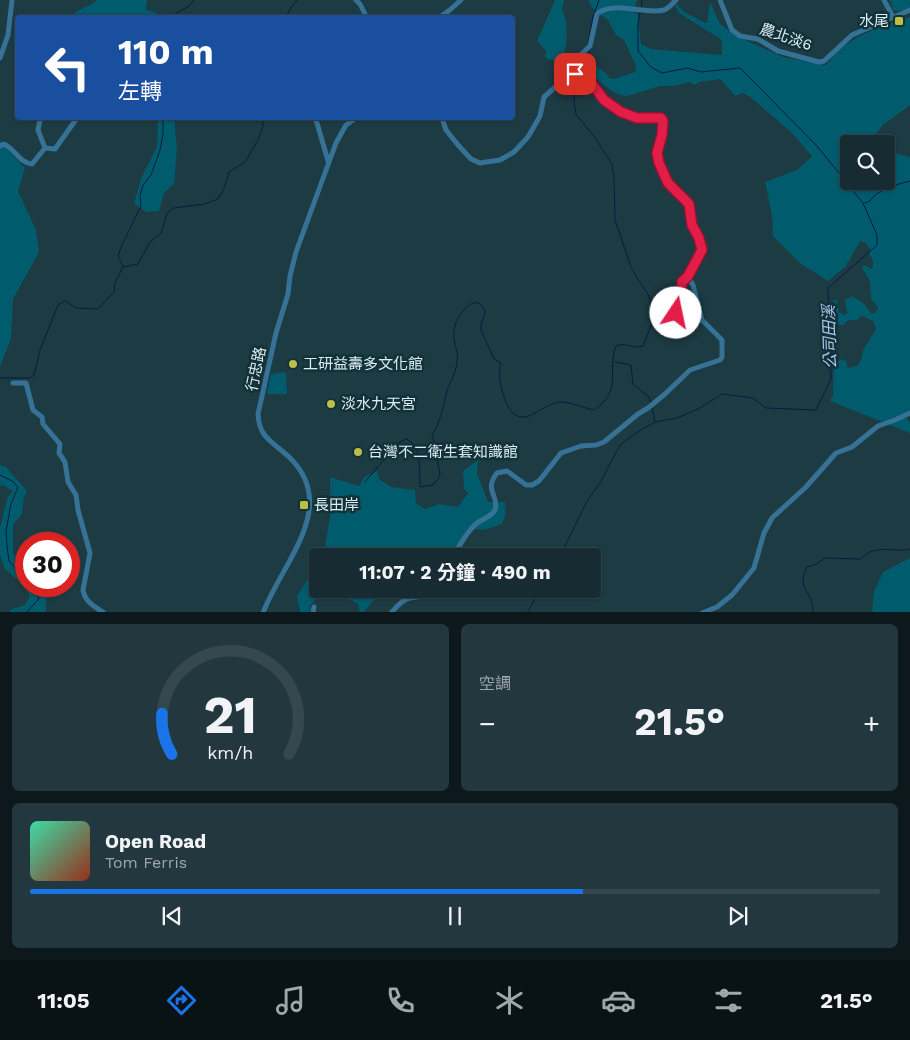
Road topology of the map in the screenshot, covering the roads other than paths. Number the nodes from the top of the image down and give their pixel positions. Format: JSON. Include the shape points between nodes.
{"nodes":[{"id":1,"x":12,"y":0,"type":"edge"},
{"id":2,"x":356,"y":0,"type":"edge"},
{"id":3,"x":461,"y":0,"type":"edge"},
{"id":4,"x":676,"y":0,"type":"edge"},
{"id":5,"x":720,"y":0,"type":"edge"},
{"id":6,"x":884,"y":0,"type":"edge"},
{"id":7,"x":910,"y":10,"type":"edge"},
{"id":8,"x":366,"y":15,"type":"edge"},
{"id":9,"x":443,"y":15,"type":"edge"},
{"id":10,"x":893,"y":17,"type":"junction"},
{"id":11,"x":0,"y":58,"type":"edge"},
{"id":12,"x":569,"y":75,"type":"junction"},
{"id":13,"x":40,"y":120,"type":"edge"},
{"id":14,"x":76,"y":120,"type":"edge"},
{"id":15,"x":315,"y":120,"type":"edge"},
{"id":16,"x":349,"y":120,"type":"edge"},
{"id":17,"x":353,"y":120,"type":"edge"},
{"id":18,"x":443,"y":120,"type":"edge"},
{"id":19,"x":346,"y":125,"type":"junction"},
{"id":20,"x":0,"y":146,"type":"edge"},
{"id":21,"x":45,"y":148,"type":"junction"},
{"id":22,"x":328,"y":161,"type":"junction"},
{"id":23,"x":688,"y":276,"type":"junction"},
{"id":24,"x":666,"y":330,"type":"dead end"},
{"id":25,"x":13,"y":383,"type":"dead end"},
{"id":26,"x":910,"y":413,"type":"edge"},
{"id":27,"x":458,"y":548,"type":"edge"},
{"id":28,"x":410,"y":598,"type":"edge"},
{"id":29,"x":104,"y":612,"type":"edge"},
{"id":30,"x":265,"y":612,"type":"edge"},
{"id":31,"x":391,"y":612,"type":"edge"},
{"id":32,"x":702,"y":612,"type":"edge"}],
"edges":[{"from":1,"to":11,"type":"street","via":[[8,35]]},
{"from":2,"to":8,"type":"street"},
{"from":3,"to":9,"type":"street"},
{"from":4,"to":12,"type":"street","via":[[662,10],[619,8],[600,11],[588,48],[576,58]]},
{"from":5,"to":10,"type":"street","name":"農北淡6","number":"農北淡6","via":[[732,30],[740,36],[758,39],[778,51],[819,62],[852,35]]},
{"from":6,"to":10,"type":"street"},
{"from":7,"to":10,"type":"street"},
{"from":12,"to":18,"type":"street","via":[[544,97],[540,116],[520,147],[500,160],[480,164],[471,159],[446,130]]},
{"from":12,"to":23,"type":"street","via":[[583,75],[604,100],[621,112],[637,118],[661,118],[663,121],[657,153],[659,163],[668,183],[689,204],[692,225],[702,250]]},
{"from":13,"to":21,"type":"street","via":[[38,130]]},
{"from":14,"to":21,"type":"street","via":[[55,149]]},
{"from":15,"to":22,"type":"street"},
{"from":16,"to":19,"type":"street"},
{"from":17,"to":19,"type":"street","name":"行忠路"},
{"from":19,"to":22,"type":"street","name":"行忠路"},
{"from":20,"to":21,"type":"street","via":[[10,146],[24,162],[32,164]]},
{"from":22,"to":30,"type":"street","name":"行忠路","via":[[296,252],[258,414],[259,425],[266,438],[297,465],[309,486],[309,515],[305,531]]},
{"from":23,"to":24,"type":"street","via":[[682,282],[676,313]]},
{"from":23,"to":27,"type":"street","via":[[702,320],[722,340],[722,358],[690,370],[604,442],[561,453],[539,481],[532,485],[526,485],[507,471],[497,473],[490,488],[496,508],[475,524]]},
{"from":25,"to":29,"type":"street","via":[[26,383],[33,410],[42,416],[43,424],[60,444],[59,453],[65,462],[68,482],[76,495],[90,553],[84,595],[86,601]]},
{"from":26,"to":32,"type":"street","via":[[878,426],[852,447],[836,453],[772,518],[754,568],[732,595]]},
{"from":28,"to":31,"type":"street"}]}
